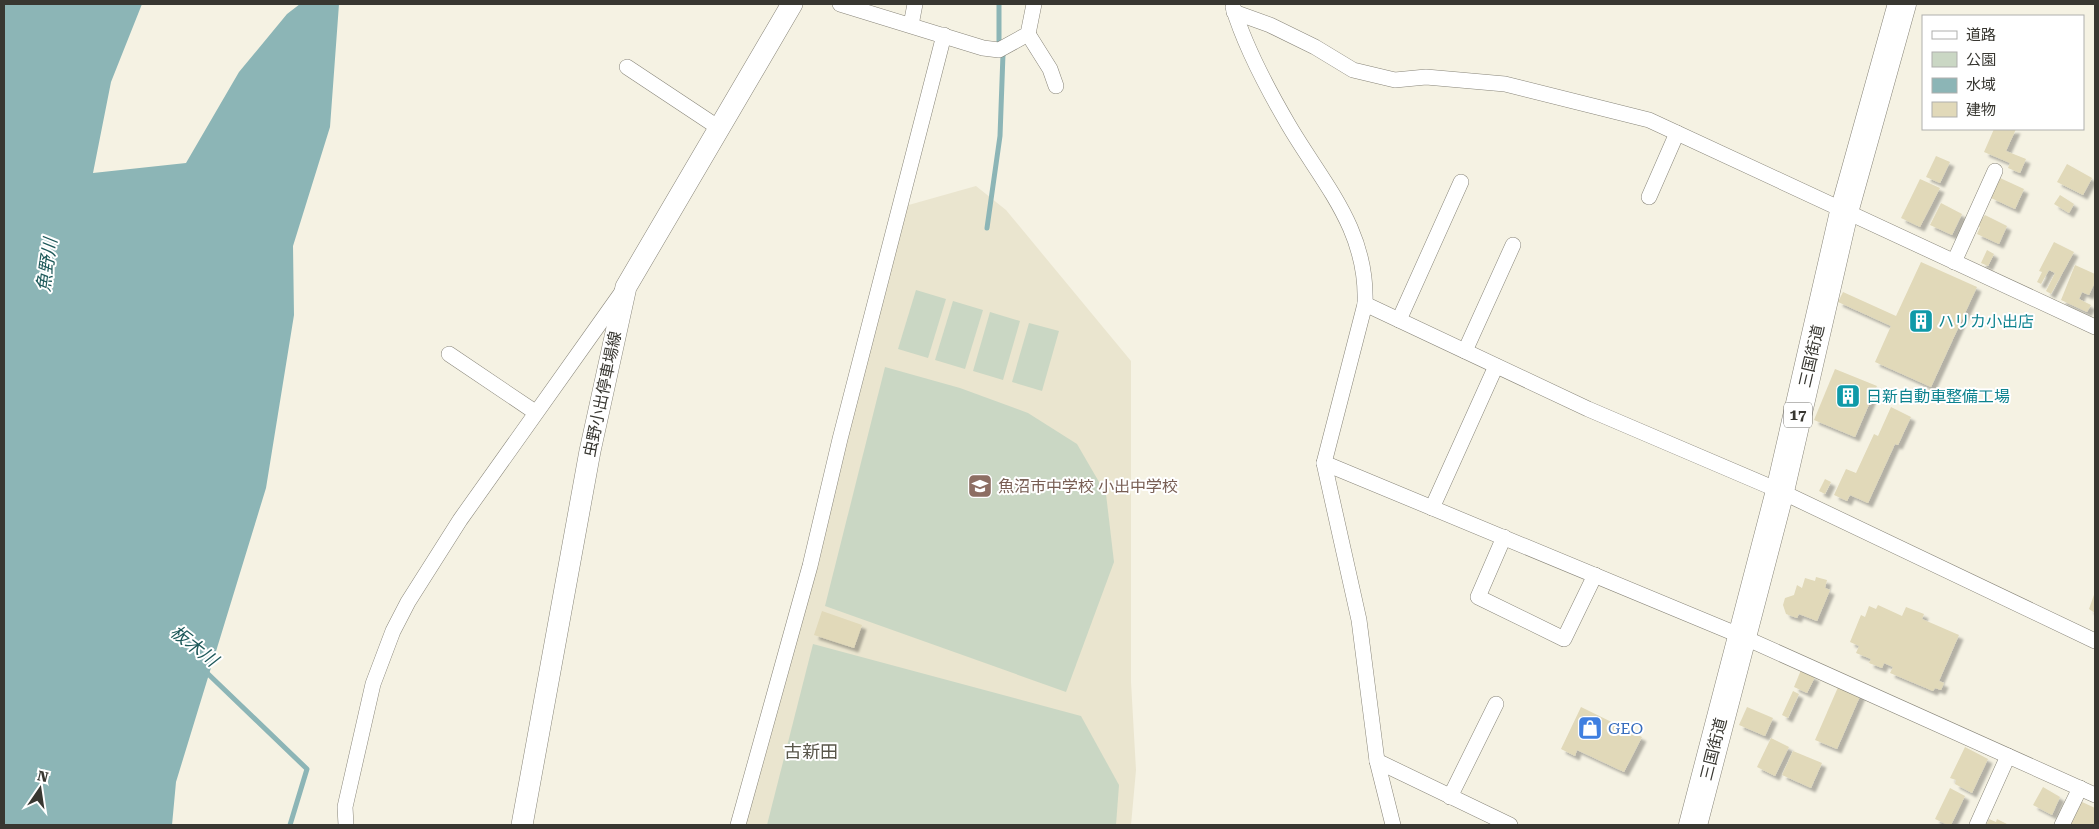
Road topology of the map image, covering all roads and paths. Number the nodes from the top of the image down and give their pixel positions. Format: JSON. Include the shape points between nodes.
{"nodes":[{"id":1,"x":792,"y":4,"type":"edge"},
{"id":2,"x":840,"y":4,"type":"edge"},
{"id":3,"x":915,"y":4,"type":"edge"},
{"id":4,"x":1034,"y":4,"type":"edge"},
{"id":5,"x":1902,"y":4,"type":"edge"},
{"id":6,"x":1233,"y":8,"type":"edge"},
{"id":7,"x":911,"y":25,"type":"junction"},
{"id":8,"x":1028,"y":34,"type":"junction"},
{"id":9,"x":944,"y":35,"type":"junction"},
{"id":10,"x":627,"y":67,"type":"dead end"},
{"id":11,"x":1056,"y":86,"type":"dead end"},
{"id":12,"x":719,"y":128,"type":"junction"},
{"id":13,"x":1677,"y":134,"type":"junction"},
{"id":14,"x":1995,"y":171,"type":"dead end"},
{"id":15,"x":1461,"y":182,"type":"dead end"},
{"id":16,"x":1649,"y":197,"type":"dead end"},
{"id":17,"x":1844,"y":212,"type":"junction"},
{"id":18,"x":1513,"y":245,"type":"dead end"},
{"id":19,"x":1954,"y":262,"type":"junction"},
{"id":20,"x":626,"y":287,"type":"junction"},
{"id":21,"x":1365,"y":304,"type":"junction"},
{"id":22,"x":1399,"y":320,"type":"junction"},
{"id":23,"x":2094,"y":322,"type":"edge"},
{"id":24,"x":1465,"y":351,"type":"junction"},
{"id":25,"x":449,"y":354,"type":"dead end"},
{"id":26,"x":1496,"y":366,"type":"junction"},
{"id":27,"x":535,"y":412,"type":"junction"},
{"id":28,"x":1324,"y":463,"type":"junction"},
{"id":29,"x":1780,"y":491,"type":"junction"},
{"id":30,"x":1432,"y":508,"type":"junction"},
{"id":31,"x":1504,"y":537,"type":"junction"},
{"id":32,"x":1595,"y":575,"type":"junction"},
{"id":33,"x":1742,"y":636,"type":"junction"},
{"id":34,"x":2095,"y":641,"type":"edge"},
{"id":35,"x":1496,"y":704,"type":"dead end"},
{"id":36,"x":2008,"y":756,"type":"junction"},
{"id":37,"x":1377,"y":761,"type":"junction"},
{"id":38,"x":2080,"y":788,"type":"junction"},
{"id":39,"x":2095,"y":795,"type":"edge"},
{"id":40,"x":1450,"y":797,"type":"junction"},
{"id":41,"x":346,"y":825,"type":"edge"},
{"id":42,"x":522,"y":825,"type":"edge"},
{"id":43,"x":738,"y":825,"type":"edge"},
{"id":44,"x":1393,"y":825,"type":"edge"},
{"id":45,"x":1510,"y":825,"type":"edge"},
{"id":46,"x":1693,"y":825,"type":"edge"},
{"id":47,"x":1977,"y":825,"type":"edge"},
{"id":48,"x":2062,"y":825,"type":"edge"}],
"edges":[{"from":1,"to":12,"type":"main road","name":"虫野小出停車場線"},
{"from":2,"to":7,"type":"street"},
{"from":3,"to":7,"type":"street"},
{"from":4,"to":8,"type":"street"},
{"from":5,"to":17,"type":"highway","name":"三国街道","number":"17"},
{"from":6,"to":13,"type":"street","via":[[1315,47],[1353,70],[1394,80],[1426,77],[1505,84],[1649,120]]},
{"from":6,"to":21,"type":"street","via":[[1260,73],[1345,212],[1366,280]]},
{"from":7,"to":9,"type":"street"},
{"from":8,"to":9,"type":"street","via":[[1004,47],[983,48]]},
{"from":8,"to":11,"type":"street","via":[[1050,69]]},
{"from":9,"to":43,"type":"street","via":[[810,566]]},
{"from":10,"to":12,"type":"street"},
{"from":12,"to":20,"type":"main road","name":"虫野小出停車場線"},
{"from":13,"to":16,"type":"street"},
{"from":13,"to":17,"type":"street"},
{"from":14,"to":19,"type":"street"},
{"from":15,"to":22,"type":"street"},
{"from":17,"to":19,"type":"street"},
{"from":17,"to":29,"type":"highway","name":"三国街道","number":"17"},
{"from":18,"to":24,"type":"street"},
{"from":19,"to":23,"type":"street"},
{"from":20,"to":27,"type":"street"},
{"from":20,"to":42,"type":"main road","name":"虫野小出停車場線","via":[[590,451]]},
{"from":21,"to":22,"type":"street"},
{"from":21,"to":28,"type":"street"},
{"from":22,"to":24,"type":"street"},
{"from":24,"to":26,"type":"street"},
{"from":25,"to":27,"type":"street"},
{"from":26,"to":29,"type":"street"},
{"from":26,"to":30,"type":"street"},
{"from":27,"to":41,"type":"street","via":[[460,520],[393,631],[373,684],[344,807]]},
{"from":28,"to":30,"type":"street"},
{"from":28,"to":37,"type":"street","via":[[1359,620]]},
{"from":29,"to":33,"type":"highway","name":"三国街道","number":"17"},
{"from":29,"to":34,"type":"street"},
{"from":30,"to":31,"type":"street"},
{"from":31,"to":32,"type":"street"},
{"from":31,"to":32,"type":"street","via":[[1478,597],[1564,639]]},
{"from":32,"to":33,"type":"street"},
{"from":33,"to":36,"type":"street"},
{"from":33,"to":46,"type":"highway","name":"三国街道","number":"17"},
{"from":35,"to":40,"type":"street"},
{"from":36,"to":38,"type":"street"},
{"from":36,"to":47,"type":"street"},
{"from":37,"to":40,"type":"street"},
{"from":37,"to":44,"type":"street"},
{"from":38,"to":39,"type":"street"},
{"from":38,"to":48,"type":"street"},
{"from":40,"to":45,"type":"street"}]}
